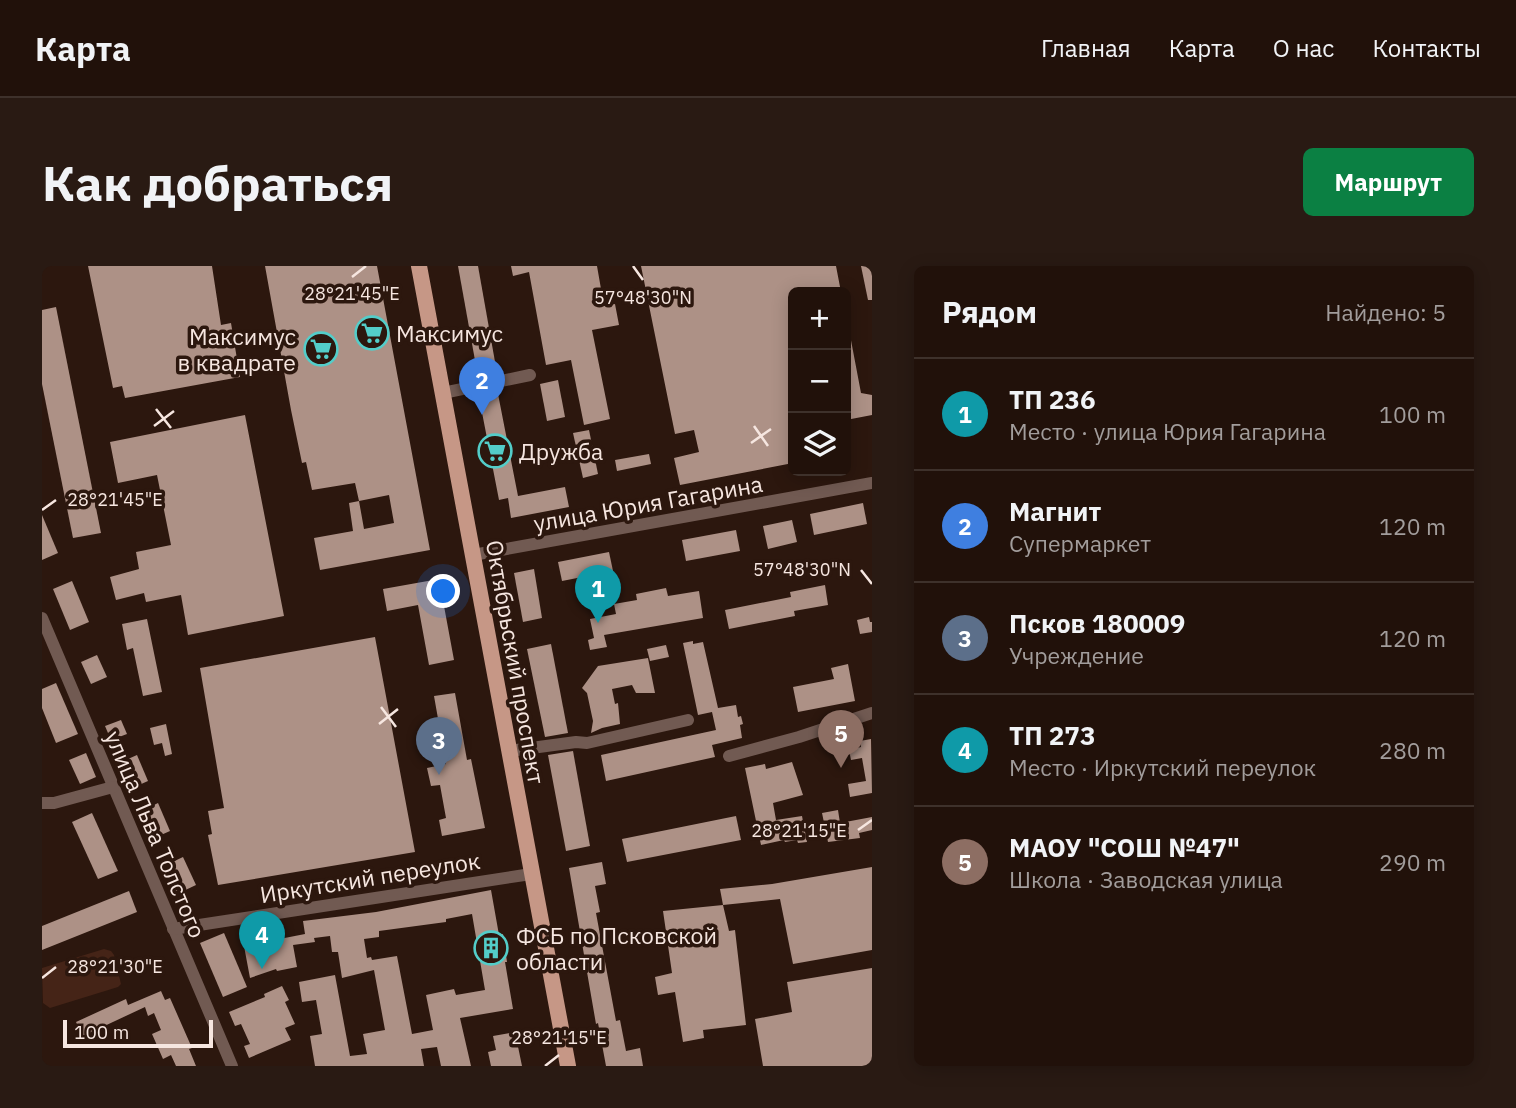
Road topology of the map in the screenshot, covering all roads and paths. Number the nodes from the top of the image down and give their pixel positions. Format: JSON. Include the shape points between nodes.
{"nodes":[{"id":1,"x":419,"y":266,"type":"edge"},
{"id":2,"x":530,"y":374,"type":"dead end"},
{"id":3,"x":443,"y":393,"type":"junction"},
{"id":4,"x":872,"y":483,"type":"edge"},
{"id":5,"x":473,"y":555,"type":"junction"},
{"id":6,"x":42,"y":618,"type":"edge"},
{"id":7,"x":872,"y":713,"type":"edge"},
{"id":8,"x":688,"y":720,"type":"dead end"},
{"id":9,"x":509,"y":751,"type":"junction"},
{"id":10,"x":729,"y":756,"type":"dead end"},
{"id":11,"x":113,"y":787,"type":"junction"},
{"id":12,"x":42,"y":803,"type":"edge"},
{"id":13,"x":531,"y":874,"type":"junction"},
{"id":14,"x":173,"y":929,"type":"junction"},
{"id":15,"x":232,"y":1066,"type":"edge"},
{"id":16,"x":568,"y":1066,"type":"edge"}],
"edges":[{"from":1,"to":3,"type":"main road","name":"Октябрьский проспект"},
{"from":2,"to":3,"type":"street"},
{"from":3,"to":5,"type":"main road","name":"Октябрьский проспект"},
{"from":4,"to":5,"type":"street","name":"улица Юрия Гагарина"},
{"from":5,"to":9,"type":"main road","name":"Октябрьский проспект"},
{"from":6,"to":11,"type":"street","name":"улица Льва Толстого"},
{"from":7,"to":10,"type":"street"},
{"from":8,"to":9,"type":"street","via":[[587,743]]},
{"from":9,"to":13,"type":"main road","name":"Октябрьский проспект"},
{"from":11,"to":12,"type":"street"},
{"from":11,"to":14,"type":"street","name":"улица Льва Толстого"},
{"from":13,"to":14,"type":"street","name":"Иркутский переулок"},
{"from":13,"to":16,"type":"main road","name":"Октябрьский проспект"},
{"from":14,"to":15,"type":"street","name":"улица Льва Толстого"}]}
